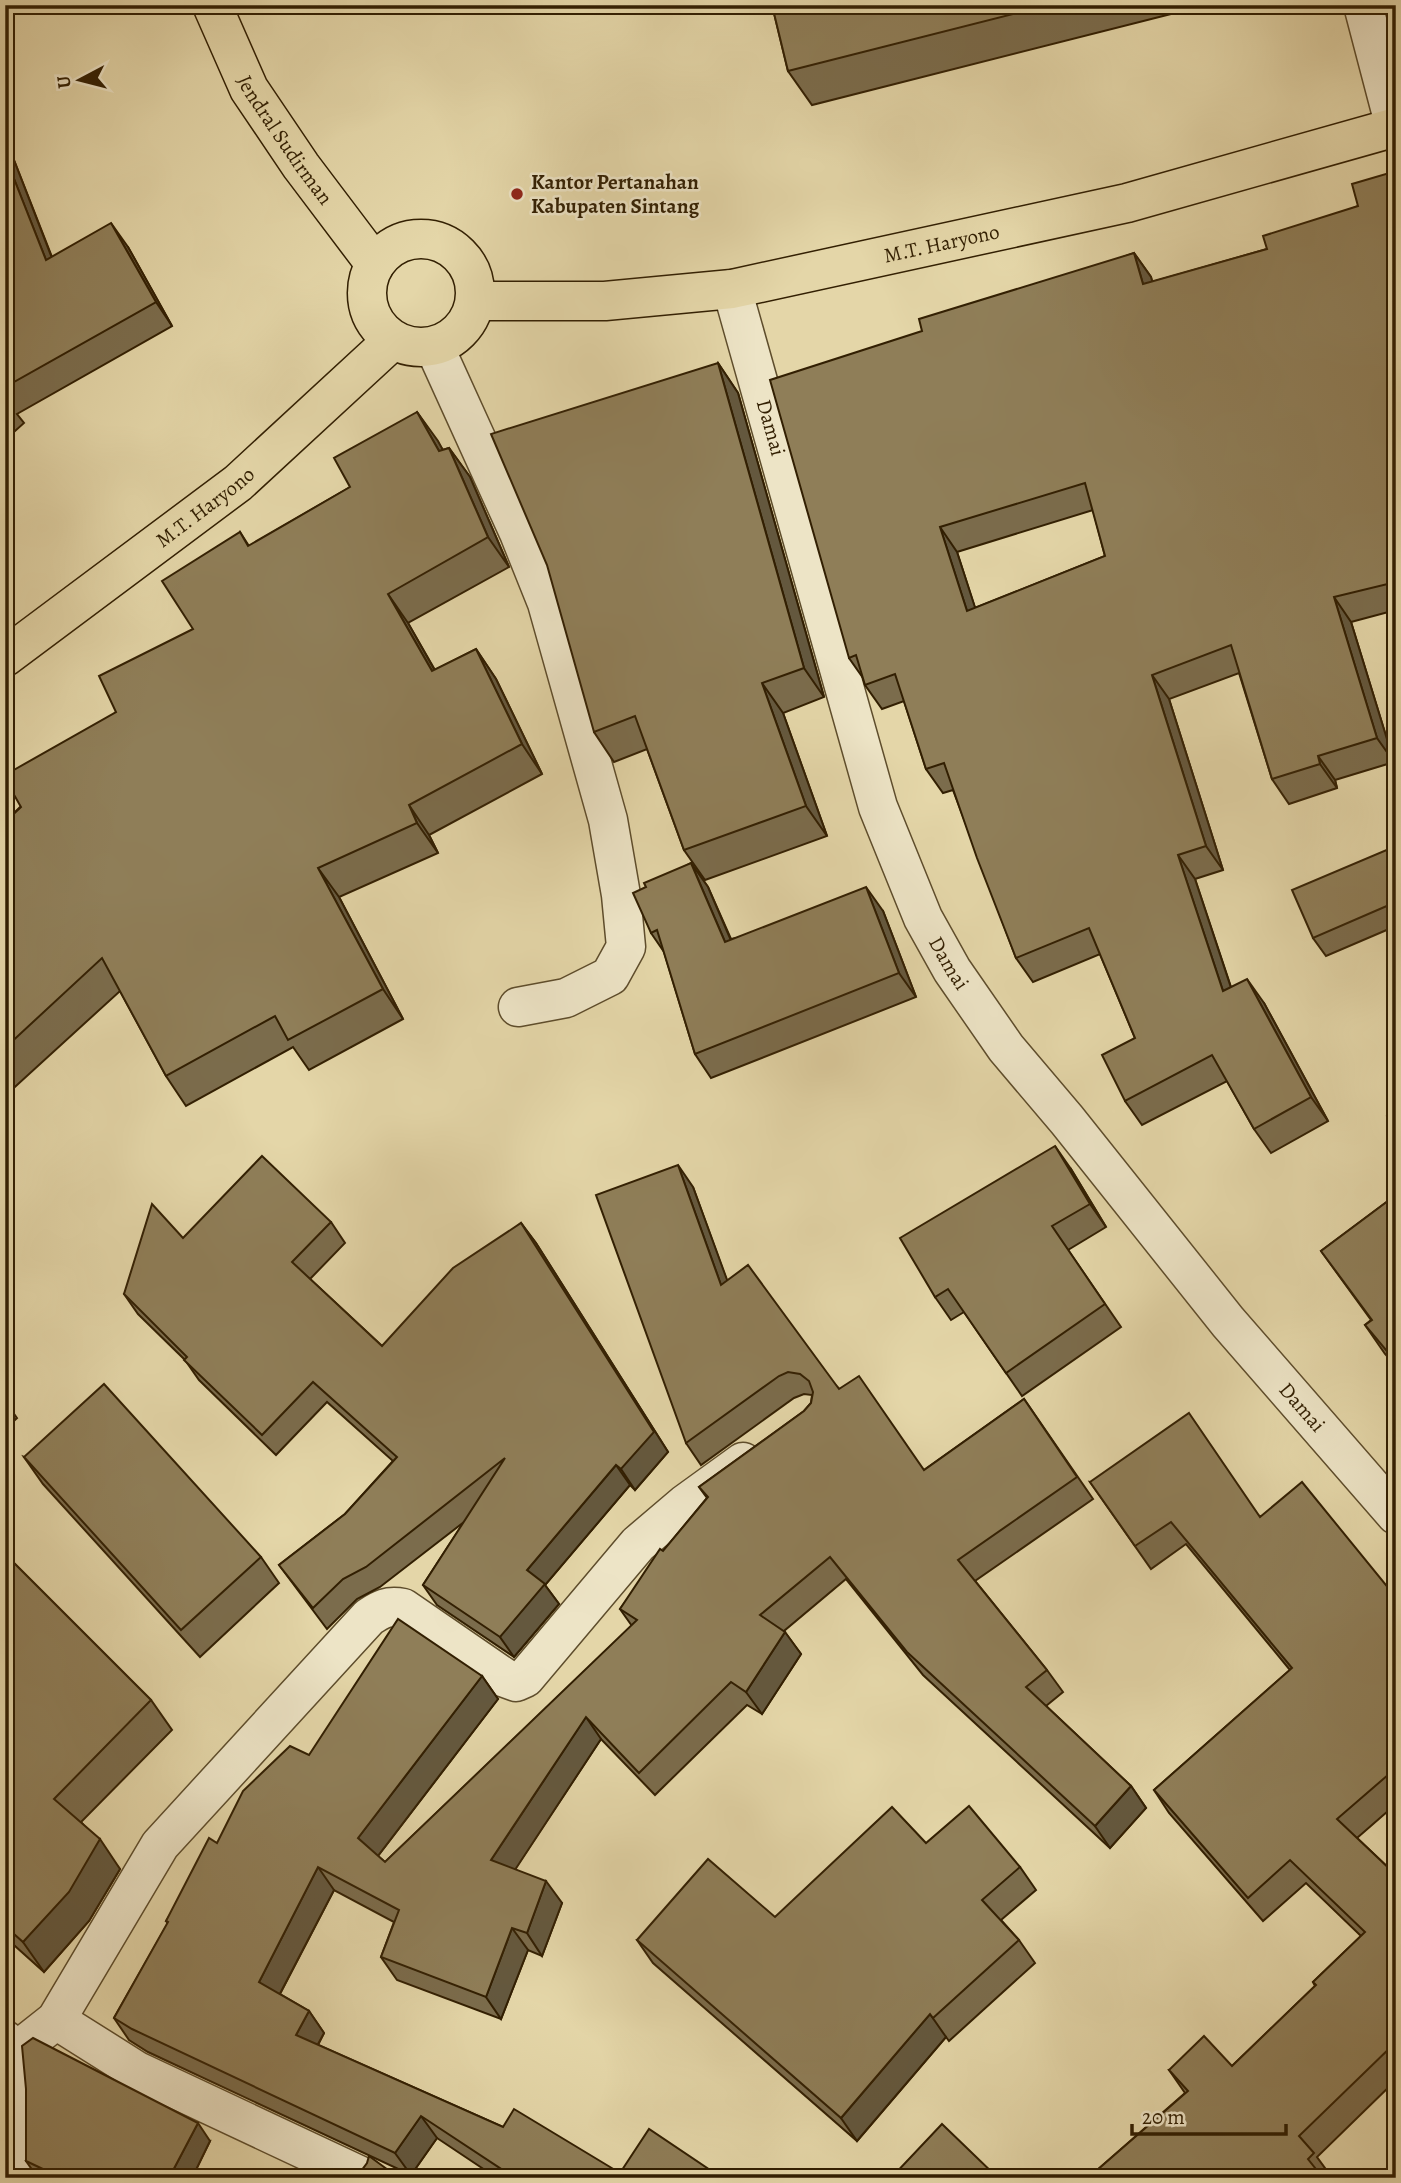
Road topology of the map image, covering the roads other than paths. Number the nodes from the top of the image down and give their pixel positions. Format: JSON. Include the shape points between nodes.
{"nodes":[{"id":1,"x":212,"y":5,"type":"edge"},
{"id":2,"x":1363,"y":5,"type":"edge"},
{"id":3,"x":1395,"y":127,"type":"edge"},
{"id":4,"x":375,"y":264,"type":"junction"},
{"id":5,"x":732,"y":289,"type":"junction"},
{"id":6,"x":476,"y":301,"type":"junction"},
{"id":7,"x":393,"y":340,"type":"junction"},
{"id":8,"x":434,"y":346,"type":"junction"},
{"id":9,"x":5,"y":657,"type":"edge"},
{"id":10,"x":518,"y":1007,"type":"dead end"},
{"id":11,"x":774,"y":1440,"type":"edge"},
{"id":12,"x":1396,"y":1516,"type":"edge"},
{"id":13,"x":56,"y":2020,"type":"junction"},
{"id":14,"x":9,"y":2047,"type":"edge"},
{"id":15,"x":17,"y":2178,"type":"edge"},
{"id":16,"x":365,"y":2178,"type":"edge"}],
"edges":[{"from":1,"to":4,"type":"main road","name":"Jendral Sudirman","via":[[250,89]]},
{"from":2,"to":3,"type":"street"},
{"from":3,"to":5,"type":"main road","name":"M.T. Haryono","via":[[1127,203]]},
{"from":4,"to":6,"type":"main road","via":[[389,249],[409,239],[430,238],[450,246],[466,261],[475,280]]},
{"from":4,"to":7,"type":"main road","via":[[368,284],[369,306],[377,325]]},
{"from":5,"to":6,"type":"main road","name":"M.T. Haryono","via":[[605,301]]},
{"from":5,"to":12,"type":"street","name":"Damai","via":[[878,807],[923,919],[1006,1048],[1228,1322]]},
{"from":6,"to":8,"type":"main road","via":[[468,321],[453,338]]},
{"from":7,"to":8,"type":"main road","via":[[412,347]]},
{"from":7,"to":9,"type":"main road","name":"M.T. Haryono","via":[[238,483]]},
{"from":8,"to":10,"type":"street","via":[[547,603],[608,820],[621,895],[626,947],[610,976],[566,998]]},
{"from":11,"to":13,"type":"street","via":[[638,1544],[525,1678],[516,1682],[402,1608],[382,1608],[369,1617],[160,1845]]},
{"from":13,"to":14,"type":"street"},
{"from":13,"to":16,"type":"street","via":[[137,2071]]},
{"from":14,"to":15,"type":"street","via":[[17,2087]]}]}
